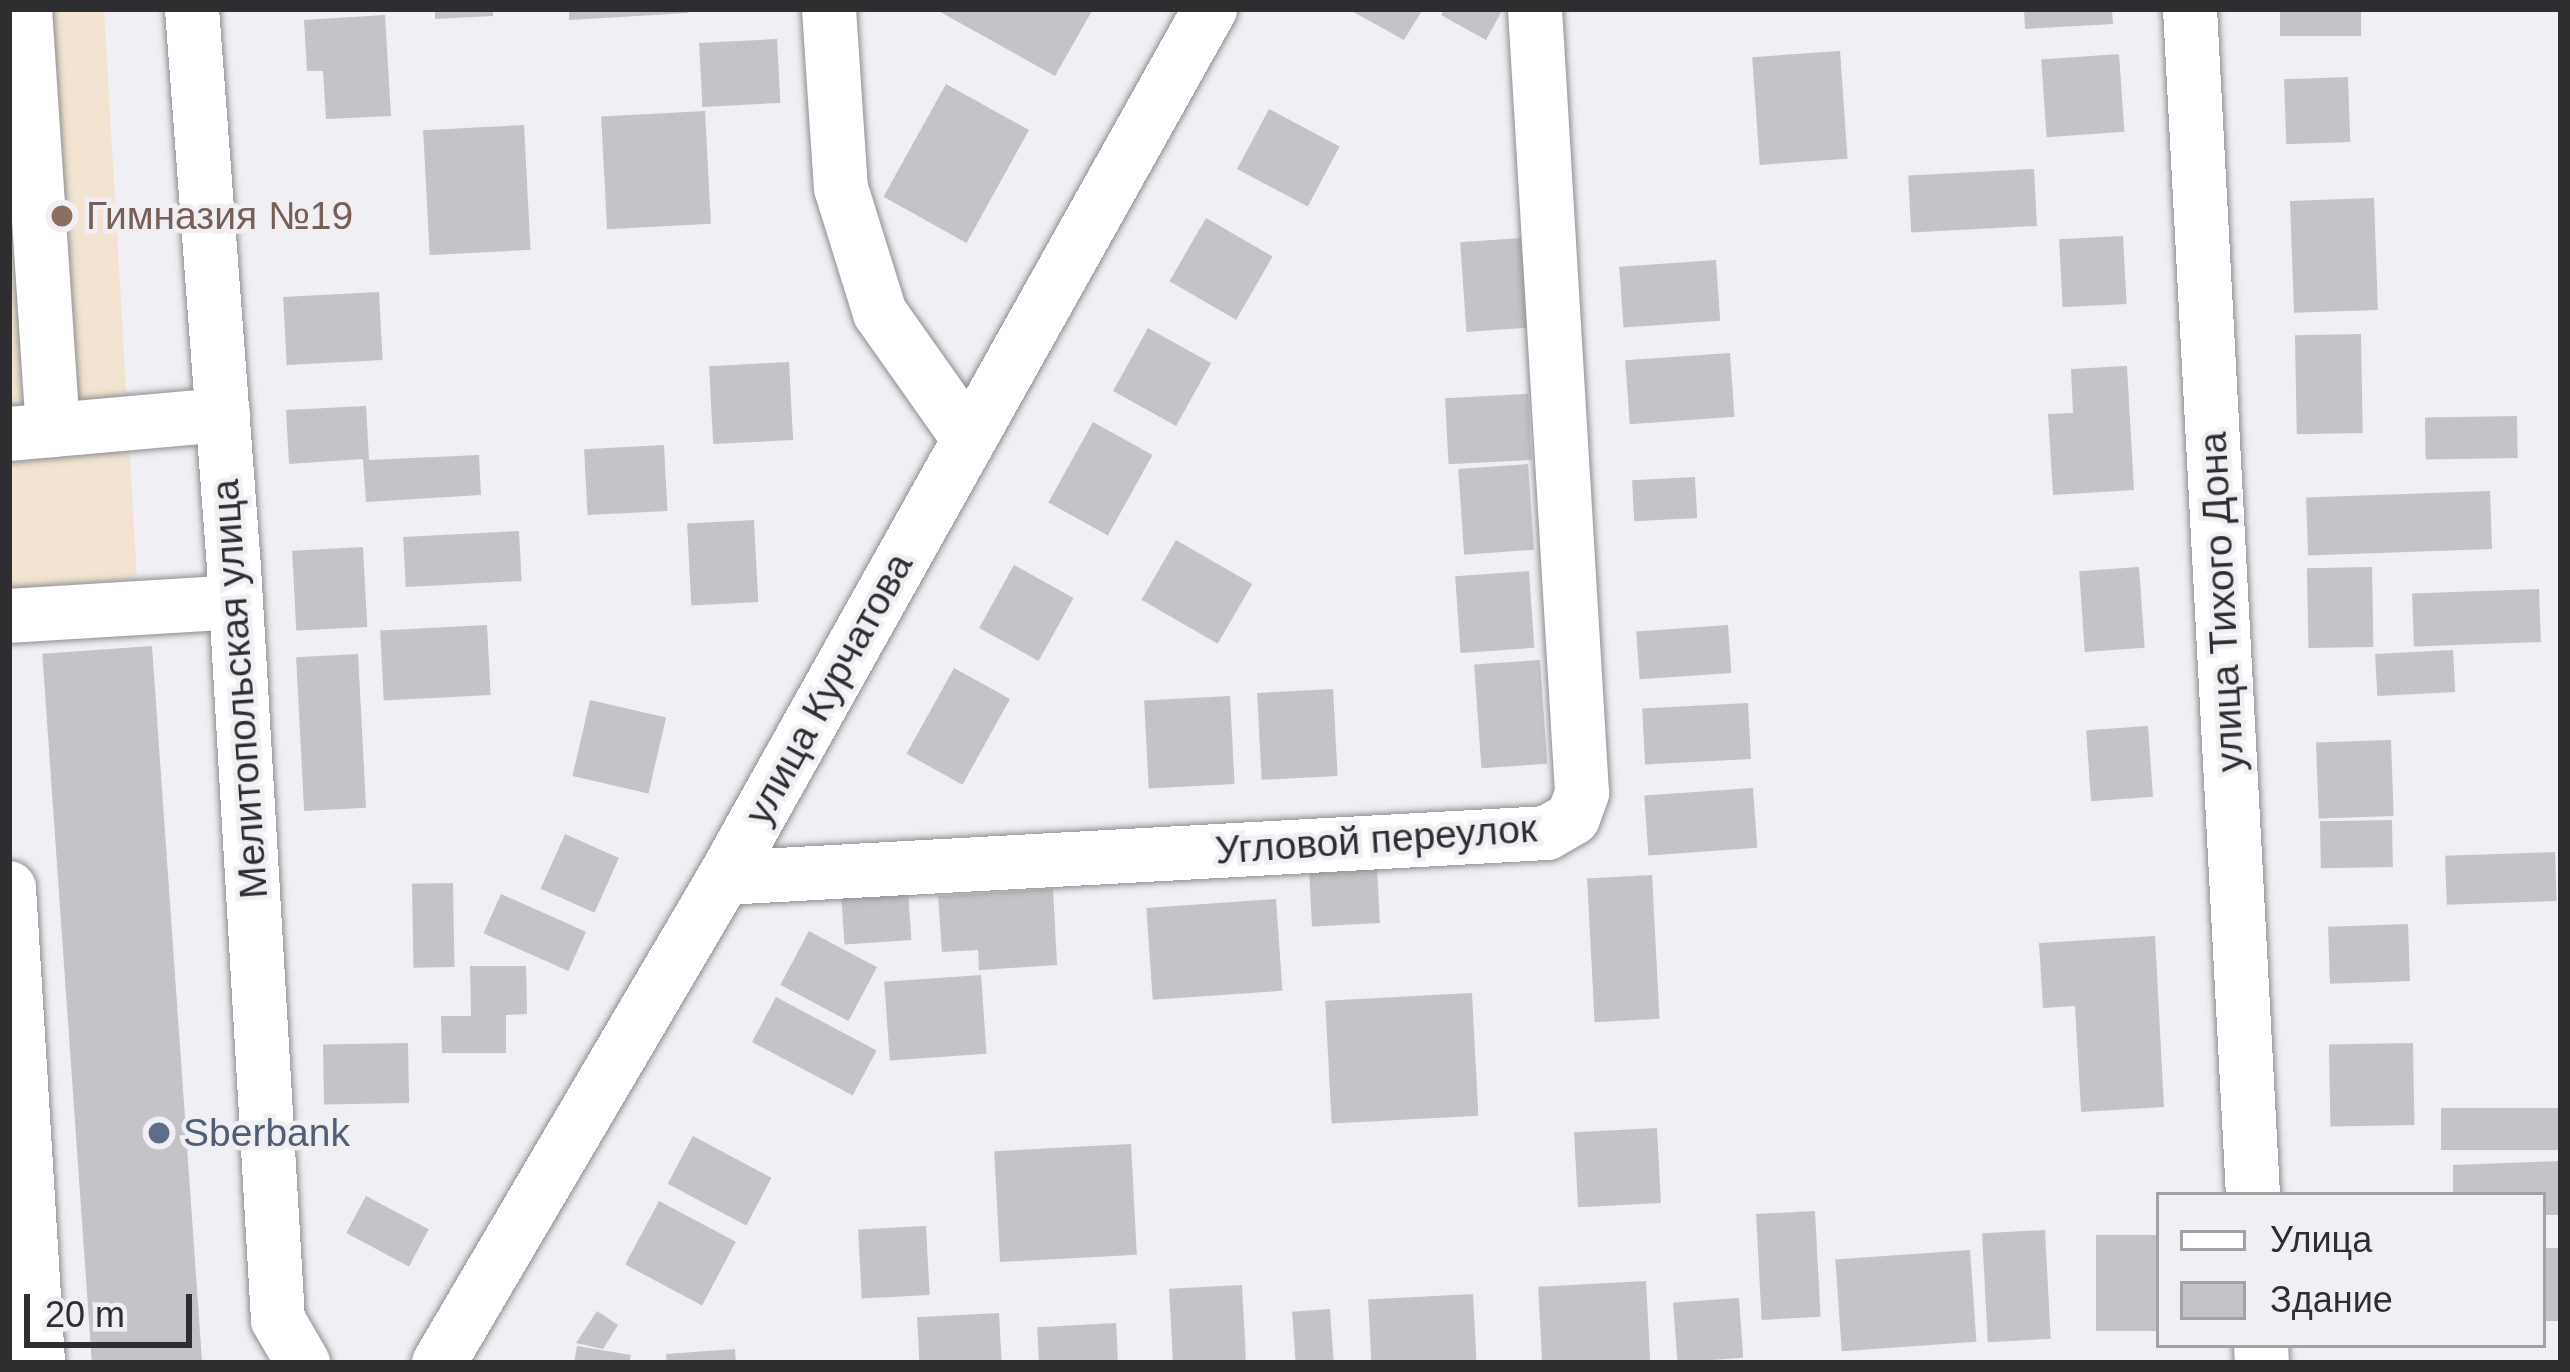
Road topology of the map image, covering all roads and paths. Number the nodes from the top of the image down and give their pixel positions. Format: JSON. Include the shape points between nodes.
{"nodes":[{"id":1,"x":25,"y":9,"type":"edge"},
{"id":2,"x":192,"y":9,"type":"edge"},
{"id":3,"x":829,"y":9,"type":"edge"},
{"id":4,"x":1210,"y":9,"type":"edge"},
{"id":5,"x":1535,"y":9,"type":"edge"},
{"id":6,"x":2190,"y":9,"type":"edge"},
{"id":7,"x":223,"y":415,"type":"junction"},
{"id":8,"x":31,"y":432,"type":"edge"},
{"id":9,"x":969,"y":439,"type":"junction"},
{"id":10,"x":236,"y":602,"type":"junction"},
{"id":11,"x":9,"y":616,"type":"edge"},
{"id":12,"x":724,"y":878,"type":"junction"},
{"id":13,"x":9,"y":888,"type":"edge"},
{"id":14,"x":2253,"y":1192,"type":"edge"},
{"id":15,"x":22,"y":1306,"type":"edge"},
{"id":16,"x":38,"y":1363,"type":"edge"},
{"id":17,"x":303,"y":1363,"type":"edge"},
{"id":18,"x":439,"y":1363,"type":"edge"}],
"edges":[{"from":1,"to":8,"type":"street"},
{"from":2,"to":7,"type":"street","name":"Мелитопольская улица"},
{"from":3,"to":9,"type":"street","via":[[841,188],[880,313]]},
{"from":4,"to":9,"type":"street","name":"улица Курчатова"},
{"from":5,"to":12,"type":"street","name":"Угловой переулок","via":[[1582,793],[1573,818],[1547,832]]},
{"from":6,"to":14,"type":"street","name":"улица Тихого Дона"},
{"from":7,"to":8,"type":"street"},
{"from":7,"to":10,"type":"street","name":"Мелитопольская улица"},
{"from":9,"to":12,"type":"street","name":"улица Курчатова"},
{"from":10,"to":11,"type":"street"},
{"from":10,"to":17,"type":"street","name":"Мелитопольская улица","via":[[278,1320]]},
{"from":12,"to":18,"type":"street","name":"улица Курчатова"},
{"from":13,"to":15,"type":"street"},
{"from":15,"to":16,"type":"street"}]}
